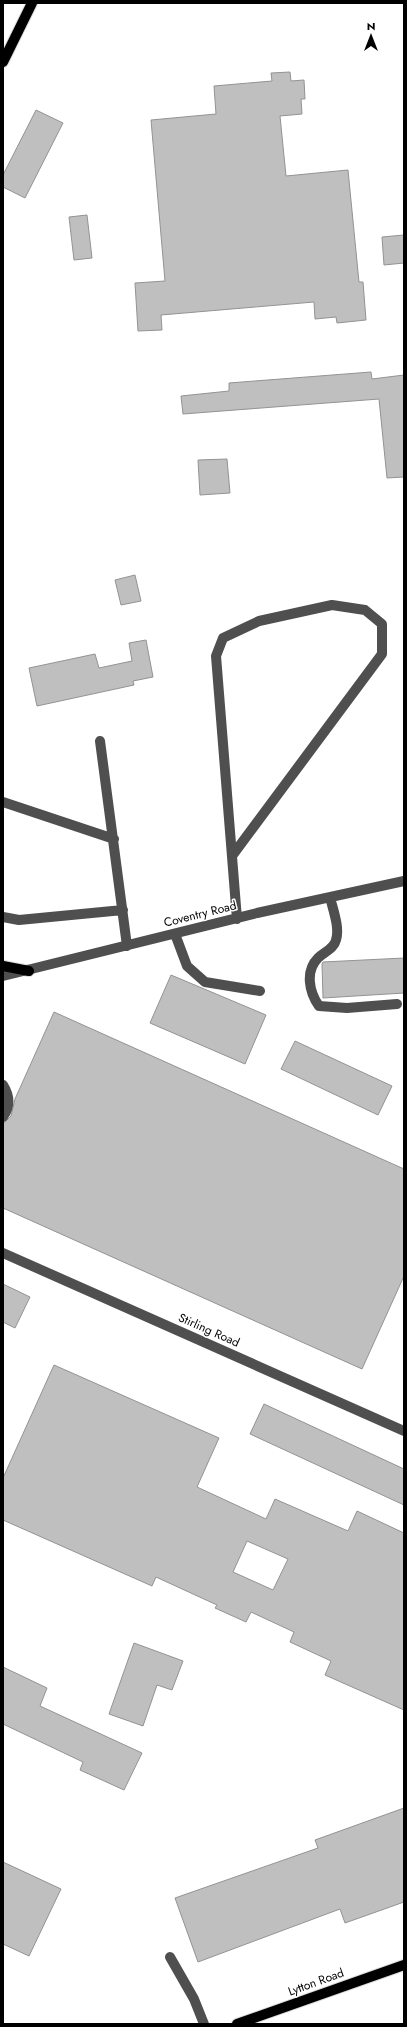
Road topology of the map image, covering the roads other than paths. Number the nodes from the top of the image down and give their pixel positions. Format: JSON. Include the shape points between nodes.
{"nodes":[{"id":1,"x":32,"y":3,"type":"edge"},
{"id":2,"x":3,"y":62,"type":"edge"},
{"id":3,"x":100,"y":741,"type":"dead end"},
{"id":4,"x":3,"y":802,"type":"edge"},
{"id":5,"x":114,"y":839,"type":"junction"},
{"id":6,"x":232,"y":856,"type":"junction"},
{"id":7,"x":404,"y":881,"type":"edge"},
{"id":8,"x":330,"y":897,"type":"junction"},
{"id":9,"x":123,"y":910,"type":"junction"},
{"id":10,"x":3,"y":917,"type":"edge"},
{"id":11,"x":237,"y":919,"type":"junction"},
{"id":12,"x":175,"y":934,"type":"junction"},
{"id":13,"x":127,"y":946,"type":"junction"},
{"id":14,"x":3,"y":966,"type":"edge"},
{"id":15,"x":29,"y":971,"type":"junction"},
{"id":16,"x":3,"y":976,"type":"edge"},
{"id":17,"x":260,"y":991,"type":"dead end"},
{"id":18,"x":397,"y":1004,"type":"dead end"},
{"id":19,"x":3,"y":1085,"type":"edge"},
{"id":20,"x":3,"y":1117,"type":"edge"},
{"id":21,"x":3,"y":1253,"type":"edge"},
{"id":22,"x":404,"y":1431,"type":"edge"},
{"id":23,"x":170,"y":1957,"type":"dead end"},
{"id":24,"x":404,"y":1965,"type":"edge"},
{"id":25,"x":204,"y":2024,"type":"edge"},
{"id":26,"x":237,"y":2024,"type":"edge"}],
"edges":[{"from":1,"to":2,"type":"main road"},
{"from":3,"to":5,"type":"street"},
{"from":4,"to":5,"type":"street"},
{"from":5,"to":9,"type":"street"},
{"from":6,"to":6,"type":"street","via":[[216,656],[223,638],[259,621],[332,605],[365,610],[382,624],[382,654]]},
{"from":6,"to":11,"type":"street"},
{"from":7,"to":8,"type":"street","name":"Coventry Road"},
{"from":8,"to":11,"type":"street","name":"Coventry Road"},
{"from":8,"to":18,"type":"street","via":[[337,938],[332,947],[311,966],[312,997],[319,1006],[347,1008]]},
{"from":9,"to":10,"type":"street","via":[[19,920]]},
{"from":9,"to":13,"type":"street"},
{"from":11,"to":12,"type":"street","name":"Coventry Road"},
{"from":12,"to":13,"type":"street","name":"Coventry Road"},
{"from":12,"to":17,"type":"street","via":[[187,966],[205,982]]},
{"from":13,"to":15,"type":"street","name":"Coventry Road"},
{"from":14,"to":15,"type":"main road"},
{"from":15,"to":16,"type":"street","name":"Coventry Road"},
{"from":19,"to":20,"type":"street","via":[[9,1103]]},
{"from":21,"to":22,"type":"street","name":"Stirling Road"},
{"from":23,"to":25,"type":"street","via":[[194,1998]]},
{"from":24,"to":26,"type":"main road","name":"Lytton Road"}]}
